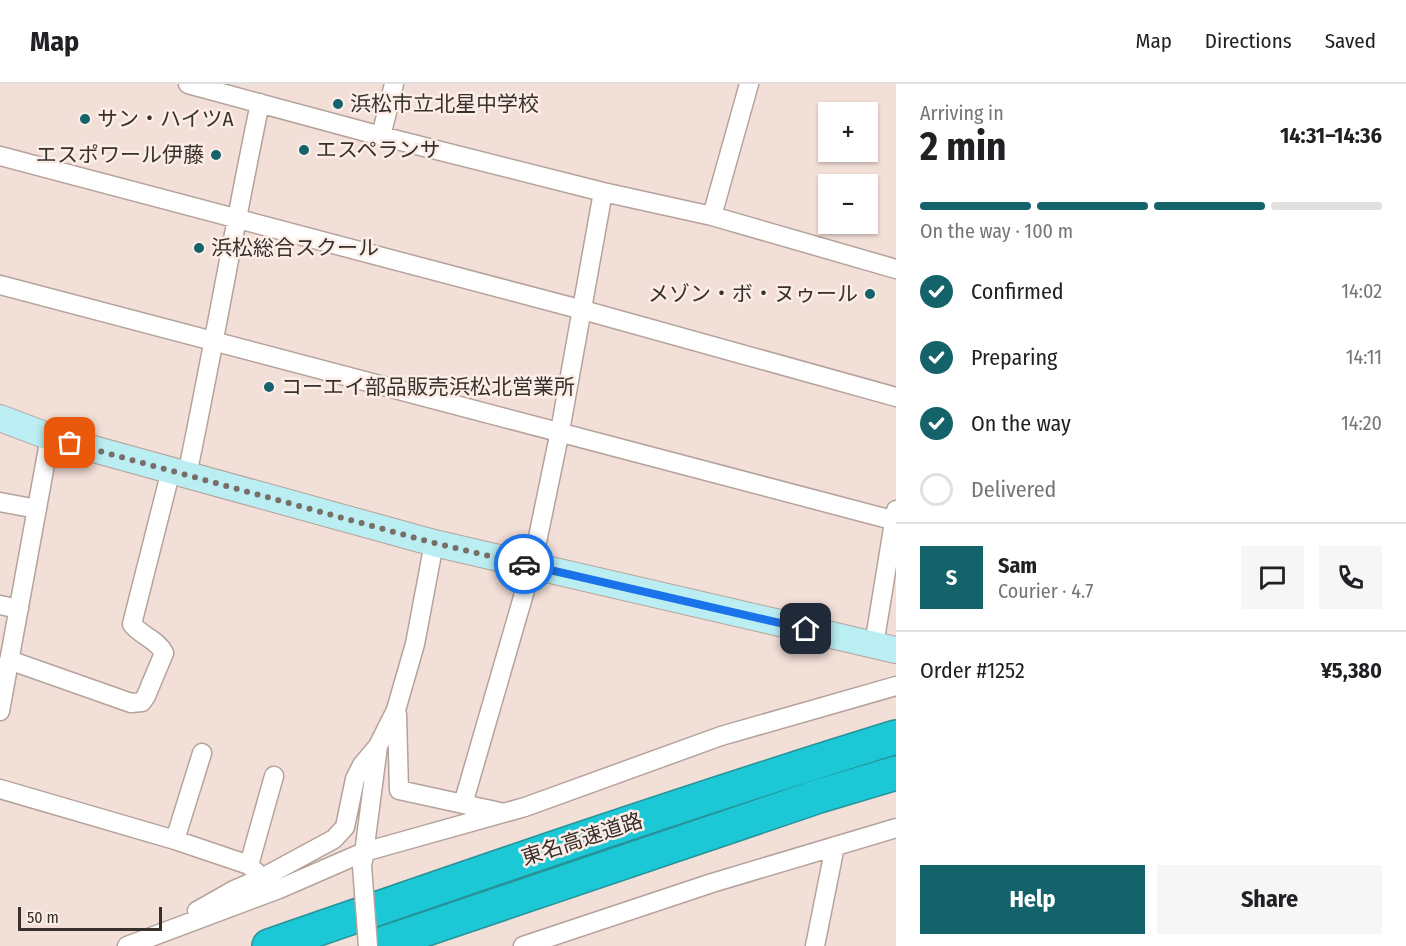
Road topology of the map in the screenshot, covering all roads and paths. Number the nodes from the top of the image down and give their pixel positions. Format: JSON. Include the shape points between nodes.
{"nodes":[{"id":1,"x":188,"y":84,"type":"edge"},
{"id":2,"x":394,"y":84,"type":"edge"},
{"id":3,"x":749,"y":84,"type":"edge"},
{"id":4,"x":260,"y":103,"type":"junction"},
{"id":5,"x":381,"y":136,"type":"junction"},
{"id":6,"x":0,"y":156,"type":"edge"},
{"id":7,"x":603,"y":192,"type":"junction"},
{"id":8,"x":712,"y":216,"type":"junction"},
{"id":9,"x":235,"y":220,"type":"junction"},
{"id":10,"x":896,"y":269,"type":"edge"},
{"id":11,"x":0,"y":285,"type":"edge"},
{"id":12,"x":583,"y":310,"type":"junction"},
{"id":13,"x":215,"y":341,"type":"junction"},
{"id":14,"x":896,"y":397,"type":"edge"},
{"id":15,"x":0,"y":418,"type":"edge"},
{"id":16,"x":560,"y":431,"type":"junction"},
{"id":17,"x":50,"y":437,"type":"junction"},
{"id":18,"x":179,"y":472,"type":"junction"},
{"id":19,"x":0,"y":502,"type":"edge"},
{"id":20,"x":37,"y":509,"type":"junction"},
{"id":21,"x":895,"y":517,"type":"edge"},
{"id":22,"x":434,"y":543,"type":"junction"},
{"id":23,"x":532,"y":566,"type":"junction"},
{"id":24,"x":0,"y":605,"type":"edge"},
{"id":25,"x":19,"y":609,"type":"junction"},
{"id":26,"x":885,"y":647,"type":"edge"},
{"id":27,"x":9,"y":660,"type":"junction"},
{"id":28,"x":896,"y":686,"type":"edge"},
{"id":29,"x":396,"y":710,"type":"junction"},
{"id":30,"x":0,"y":711,"type":"edge"},
{"id":31,"x":896,"y":737,"type":"edge"},
{"id":32,"x":378,"y":746,"type":"junction"},
{"id":33,"x":202,"y":753,"type":"dead end"},
{"id":34,"x":896,"y":773,"type":"edge"},
{"id":35,"x":273,"y":776,"type":"dead end"},
{"id":36,"x":0,"y":789,"type":"edge"},
{"id":37,"x":463,"y":804,"type":"junction"},
{"id":38,"x":502,"y":813,"type":"junction"},
{"id":39,"x":896,"y":828,"type":"edge"},
{"id":40,"x":175,"y":840,"type":"junction"},
{"id":41,"x":835,"y":846,"type":"junction"},
{"id":42,"x":363,"y":859,"type":"junction"},
{"id":43,"x":249,"y":866,"type":"junction"},
{"id":44,"x":262,"y":878,"type":"junction"},
{"id":45,"x":172,"y":929,"type":"junction"},
{"id":46,"x":127,"y":946,"type":"edge"},
{"id":47,"x":269,"y":946,"type":"edge"},
{"id":48,"x":368,"y":946,"type":"edge"},
{"id":49,"x":376,"y":946,"type":"edge"},
{"id":50,"x":523,"y":946,"type":"edge"},
{"id":51,"x":815,"y":946,"type":"edge"}],
"edges":[{"from":1,"to":4,"type":"street"},
{"from":2,"to":5,"type":"street"},
{"from":3,"to":8,"type":"street"},
{"from":4,"to":5,"type":"street"},
{"from":4,"to":9,"type":"street"},
{"from":5,"to":7,"type":"street"},
{"from":6,"to":9,"type":"street"},
{"from":7,"to":8,"type":"street"},
{"from":7,"to":12,"type":"street"},
{"from":8,"to":10,"type":"street"},
{"from":9,"to":12,"type":"street"},
{"from":9,"to":13,"type":"street"},
{"from":11,"to":13,"type":"street"},
{"from":12,"to":14,"type":"street"},
{"from":12,"to":16,"type":"street"},
{"from":13,"to":16,"type":"street"},
{"from":13,"to":18,"type":"street"},
{"from":15,"to":17,"type":"main road"},
{"from":16,"to":21,"type":"street"},
{"from":16,"to":23,"type":"street"},
{"from":17,"to":18,"type":"main road"},
{"from":17,"to":20,"type":"street"},
{"from":18,"to":22,"type":"main road"},
{"from":18,"to":27,"type":"street","via":[[132,624],[164,653],[142,702],[131,703]]},
{"from":19,"to":20,"type":"street"},
{"from":20,"to":25,"type":"street"},
{"from":21,"to":26,"type":"street"},
{"from":22,"to":23,"type":"main road"},
{"from":22,"to":29,"type":"street","via":[[415,644]]},
{"from":23,"to":26,"type":"main road"},
{"from":23,"to":37,"type":"street"},
{"from":24,"to":25,"type":"street"},
{"from":25,"to":27,"type":"street"},
{"from":27,"to":30,"type":"street"},
{"from":28,"to":38,"type":"street","via":[[721,736]]},
{"from":29,"to":32,"type":"street"},
{"from":29,"to":37,"type":"street","via":[[399,790]]},
{"from":31,"to":47,"type":"highway","name":"東名高速道路"},
{"from":32,"to":42,"type":"street"},
{"from":32,"to":44,"type":"street","via":[[355,779],[345,827],[334,839]]},
{"from":33,"to":40,"type":"street"},
{"from":34,"to":49,"type":"highway","name":"東名高速道路"},
{"from":35,"to":43,"type":"street"},
{"from":36,"to":40,"type":"street"},
{"from":37,"to":38,"type":"street"},
{"from":38,"to":42,"type":"street"},
{"from":39,"to":41,"type":"street"},
{"from":40,"to":43,"type":"street"},
{"from":41,"to":50,"type":"street"},
{"from":41,"to":51,"type":"street"},
{"from":42,"to":45,"type":"street"},
{"from":42,"to":48,"type":"street","bridge":true},
{"from":43,"to":44,"type":"street"},
{"from":44,"to":45,"type":"street","via":[[221,897]]},
{"from":45,"to":46,"type":"street"}]}
